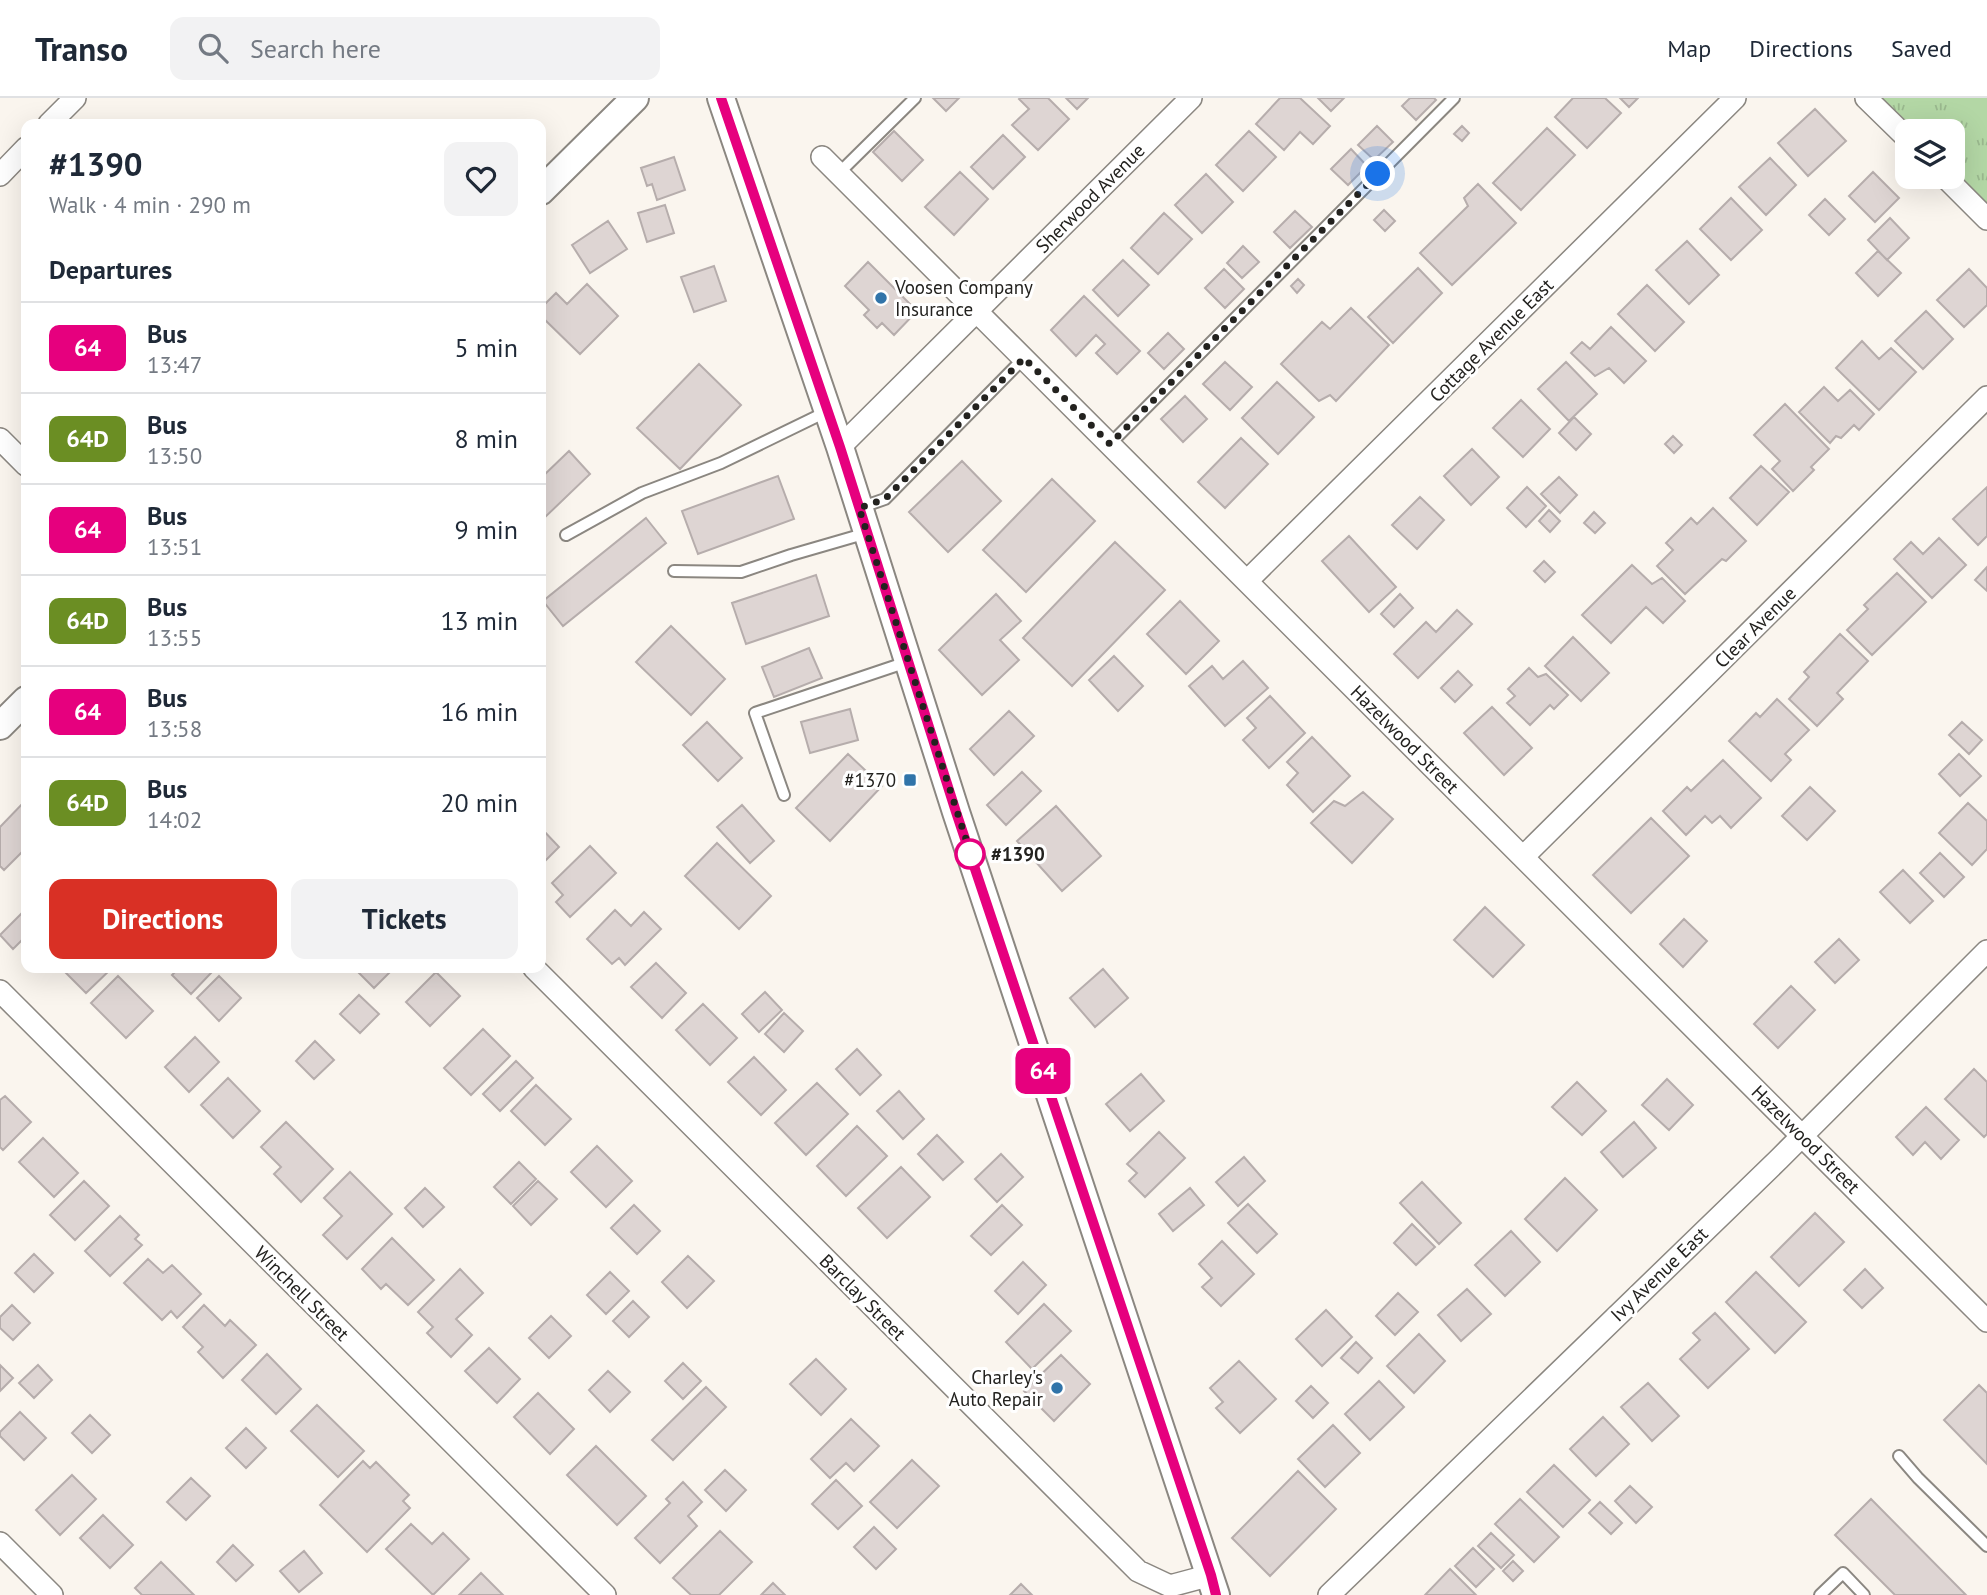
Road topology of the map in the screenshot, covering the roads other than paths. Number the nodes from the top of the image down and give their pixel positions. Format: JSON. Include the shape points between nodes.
{"nodes":[{"id":1,"x":75,"y":98,"type":"edge"},
{"id":2,"x":635,"y":98,"type":"edge"},
{"id":3,"x":721,"y":98,"type":"edge"},
{"id":4,"x":915,"y":98,"type":"edge"},
{"id":5,"x":1191,"y":98,"type":"edge"},
{"id":6,"x":1454,"y":98,"type":"edge"},
{"id":7,"x":1735,"y":98,"type":"edge"},
{"id":8,"x":1866,"y":98,"type":"edge"},
{"id":9,"x":54,"y":119,"type":"edge"},
{"id":10,"x":1895,"y":126,"type":"edge"},
{"id":11,"x":21,"y":153,"type":"edge"},
{"id":12,"x":822,"y":157,"type":"dead end"},
{"id":13,"x":839,"y":173,"type":"junction"},
{"id":14,"x":0,"y":175,"type":"edge"},
{"id":15,"x":546,"y":186,"type":"edge"},
{"id":16,"x":1957,"y":189,"type":"edge"},
{"id":17,"x":1987,"y":219,"type":"edge"},
{"id":18,"x":976,"y":311,"type":"junction"},
{"id":19,"x":1024,"y":358,"type":"junction"},
{"id":20,"x":1987,"y":397,"type":"edge"},
{"id":21,"x":828,"y":411,"type":"junction"},
{"id":22,"x":0,"y":439,"type":"edge"},
{"id":23,"x":1110,"y":444,"type":"junction"},
{"id":24,"x":840,"y":447,"type":"junction"},
{"id":25,"x":21,"y":460,"type":"edge"},
{"id":26,"x":863,"y":520,"type":"junction"},
{"id":27,"x":566,"y":535,"type":"dead end"},
{"id":28,"x":674,"y":571,"type":"dead end"},
{"id":29,"x":1247,"y":581,"type":"junction"},
{"id":30,"x":907,"y":662,"type":"junction"},
{"id":31,"x":21,"y":705,"type":"edge"},
{"id":32,"x":0,"y":726,"type":"edge"},
{"id":33,"x":784,"y":795,"type":"dead end"},
{"id":34,"x":1523,"y":857,"type":"junction"},
{"id":35,"x":1987,"y":951,"type":"edge"},
{"id":36,"x":539,"y":973,"type":"edge"},
{"id":37,"x":0,"y":992,"type":"edge"},
{"id":38,"x":1802,"y":1136,"type":"junction"},
{"id":39,"x":1987,"y":1321,"type":"edge"},
{"id":40,"x":1899,"y":1457,"type":"dead end"},
{"id":41,"x":0,"y":1543,"type":"edge"},
{"id":42,"x":1987,"y":1546,"type":"edge"},
{"id":43,"x":1214,"y":1585,"type":"edge"},
{"id":44,"x":52,"y":1595,"type":"edge"},
{"id":45,"x":605,"y":1595,"type":"edge"},
{"id":46,"x":1329,"y":1595,"type":"edge"},
{"id":47,"x":1821,"y":1595,"type":"edge"},
{"id":48,"x":1864,"y":1595,"type":"edge"}],
"edges":[{"from":1,"to":9,"type":"street"},
{"from":2,"to":15,"type":"street"},
{"from":3,"to":21,"type":"street"},
{"from":4,"to":13,"type":"lane"},
{"from":5,"to":18,"type":"street","name":"Sherwood Avenue"},
{"from":6,"to":23,"type":"lane"},
{"from":7,"to":29,"type":"street","name":"Cottage Avenue East"},
{"from":8,"to":10,"type":"street"},
{"from":11,"to":14,"type":"street"},
{"from":12,"to":13,"type":"street","name":"Hazelwood Street"},
{"from":13,"to":18,"type":"street","name":"Hazelwood Street"},
{"from":16,"to":17,"type":"street"},
{"from":18,"to":19,"type":"street","name":"Hazelwood Street"},
{"from":18,"to":24,"type":"street","name":"Sherwood Avenue"},
{"from":19,"to":23,"type":"street","name":"Hazelwood Street"},
{"from":19,"to":26,"type":"lane"},
{"from":20,"to":34,"type":"street","name":"Clear Avenue"},
{"from":21,"to":24,"type":"street"},
{"from":21,"to":27,"type":"lane","via":[[721,463],[642,493]]},
{"from":22,"to":25,"type":"street"},
{"from":23,"to":29,"type":"street","name":"Hazelwood Street"},
{"from":24,"to":26,"type":"street"},
{"from":26,"to":28,"type":"lane","via":[[791,555],[741,572]]},
{"from":26,"to":30,"type":"street"},
{"from":29,"to":34,"type":"street","name":"Hazelwood Street"},
{"from":30,"to":33,"type":"lane","via":[[755,713]]},
{"from":30,"to":43,"type":"street"},
{"from":31,"to":32,"type":"street"},
{"from":34,"to":38,"type":"street","name":"Hazelwood Street"},
{"from":35,"to":38,"type":"street","name":"Ivy Avenue East"},
{"from":36,"to":43,"type":"street","name":"Barclay Street","via":[[1138,1571],[1170,1586]]},
{"from":37,"to":45,"type":"street","name":"Winchell Street"},
{"from":38,"to":39,"type":"street","name":"Hazelwood Street"},
{"from":38,"to":46,"type":"street","name":"Ivy Avenue East"},
{"from":40,"to":42,"type":"lane"},
{"from":41,"to":44,"type":"street"},
{"from":47,"to":48,"type":"lane","via":[[1843,1573]]}]}
